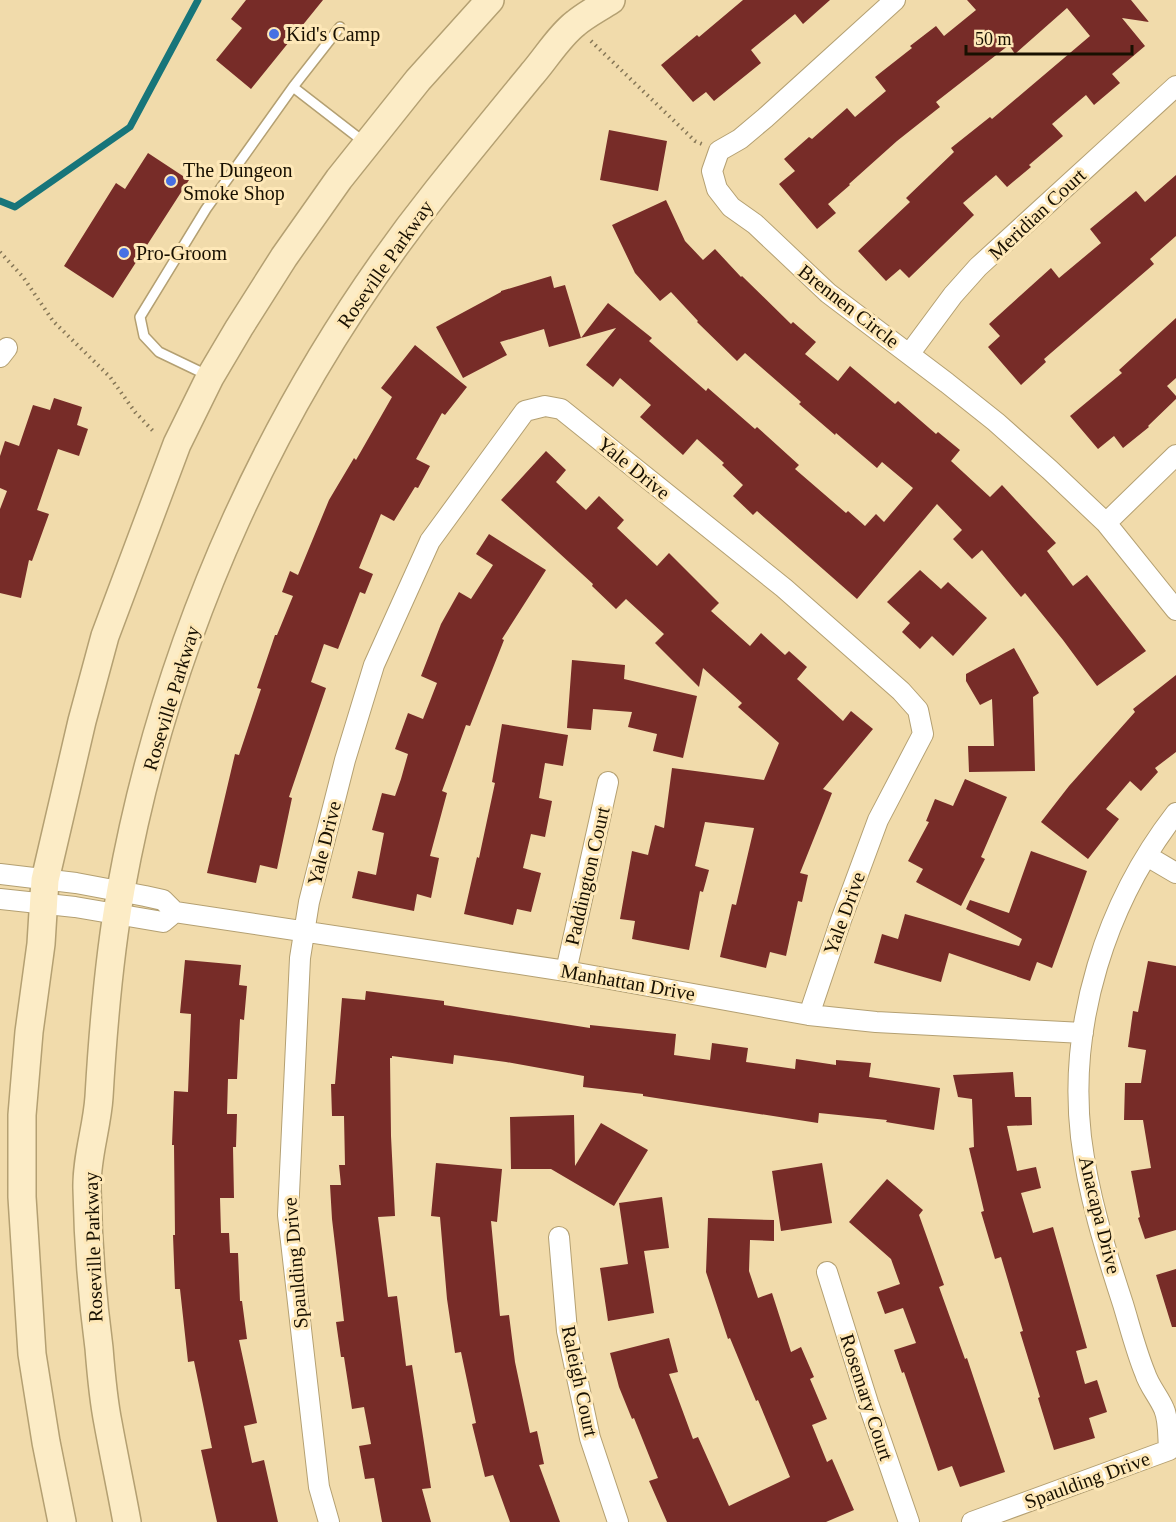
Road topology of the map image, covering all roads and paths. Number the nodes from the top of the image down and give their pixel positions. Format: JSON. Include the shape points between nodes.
{"nodes":[{"id":1,"x":490,"y":0,"type":"edge"},
{"id":2,"x":611,"y":0,"type":"edge"},
{"id":3,"x":895,"y":0,"type":"edge"},
{"id":4,"x":573,"y":25,"type":"junction"},
{"id":5,"x":340,"y":27,"type":"dead end"},
{"id":6,"x":1176,"y":86,"type":"edge"},
{"id":7,"x":293,"y":87,"type":"junction"},
{"id":8,"x":366,"y":144,"type":"junction"},
{"id":9,"x":719,"y":151,"type":"junction"},
{"id":10,"x":0,"y":252,"type":"edge"},
{"id":11,"x":910,"y":353,"type":"junction"},
{"id":12,"x":210,"y":377,"type":"junction"},
{"id":13,"x":177,"y":444,"type":"junction"},
{"id":14,"x":1176,"y":455,"type":"edge"},
{"id":15,"x":1106,"y":523,"type":"junction"},
{"id":16,"x":1176,"y":610,"type":"edge"},
{"id":17,"x":608,"y":782,"type":"dead end"},
{"id":18,"x":1176,"y":813,"type":"edge"},
{"id":19,"x":1147,"y":856,"type":"junction"},
{"id":20,"x":1176,"y":873,"type":"edge"},
{"id":21,"x":0,"y":874,"type":"edge"},
{"id":22,"x":44,"y":891,"type":"junction"},
{"id":23,"x":0,"y":899,"type":"edge"},
{"id":24,"x":119,"y":903,"type":"junction"},
{"id":25,"x":305,"y":930,"type":"junction"},
{"id":26,"x":566,"y":971,"type":"junction"},
{"id":27,"x":809,"y":1015,"type":"junction"},
{"id":28,"x":1083,"y":1033,"type":"junction"},
{"id":29,"x":559,"y":1237,"type":"dead end"},
{"id":30,"x":827,"y":1272,"type":"dead end"},
{"id":31,"x":1169,"y":1450,"type":"joint"},
{"id":32,"x":62,"y":1522,"type":"edge"},
{"id":33,"x":127,"y":1522,"type":"edge"},
{"id":34,"x":328,"y":1522,"type":"edge"},
{"id":35,"x":618,"y":1522,"type":"edge"},
{"id":36,"x":909,"y":1522,"type":"edge"},
{"id":37,"x":972,"y":1522,"type":"edge"}],
"edges":[{"from":1,"to":8,"type":"main road"},
{"from":2,"to":4,"type":"main road","name":"Roseville Parkway"},
{"from":3,"to":9,"type":"street","via":[[765,118]]},
{"from":4,"to":9,"type":"path","via":[[696,141]]},
{"from":4,"to":24,"type":"main road","name":"Roseville Parkway","via":[[407,228],[285,418],[225,544],[177,673],[141,795]]},
{"from":5,"to":7,"type":"lane"},
{"from":6,"to":11,"type":"street","name":"Meridian Court","via":[[978,267]]},
{"from":7,"to":8,"type":"lane"},
{"from":7,"to":12,"type":"lane","via":[[206,209],[140,317],[144,336],[159,352]]},
{"from":8,"to":12,"type":"main road","via":[[284,257]]},
{"from":9,"to":11,"type":"street","name":"Brennen Circle","via":[[712,171],[717,189],[731,207],[755,224],[828,293]]},
{"from":10,"to":13,"type":"path","via":[[23,277],[53,321],[110,377],[150,430]]},
{"from":11,"to":15,"type":"street","name":"Brennen Circle","via":[[996,422]]},
{"from":12,"to":13,"type":"main road"},
{"from":13,"to":22,"type":"main road","via":[[105,636],[81,721]]},
{"from":14,"to":15,"type":"street"},
{"from":15,"to":16,"type":"street","name":"Brennen Circle"},
{"from":17,"to":26,"type":"street","name":"Paddington Court"},
{"from":18,"to":19,"type":"street","name":"Anacapa Drive"},
{"from":19,"to":20,"type":"street"},
{"from":19,"to":28,"type":"street","name":"Anacapa Drive","via":[[1119,906],[1102,950]]},
{"from":21,"to":22,"type":"street"},
{"from":22,"to":23,"type":"street"},
{"from":22,"to":24,"type":"street","name":"Manhattan Drive","via":[[75,907]]},
{"from":22,"to":24,"type":"street","name":"Manhattan Drive","via":[[76,883]]},
{"from":22,"to":32,"type":"main road","via":[[22,1115],[22,1197],[32,1354]]},
{"from":24,"to":25,"type":"street","name":"Manhattan Drive","via":[[163,922],[175,912]]},
{"from":24,"to":33,"type":"main road","name":"Roseville Parkway","via":[[103,1028],[98,1112],[86,1183],[107,1419]]},
{"from":25,"to":26,"type":"street","name":"Manhattan Drive"},
{"from":25,"to":27,"type":"street","name":"Yale Drive","via":[[345,760],[374,665],[430,541],[525,411],[545,406],[561,409],[784,588],[901,691],[918,711],[923,734],[878,820]]},
{"from":25,"to":34,"type":"street","name":"Spaulding Drive","via":[[300,958],[288,1215],[320,1487]]},
{"from":26,"to":27,"type":"street","name":"Manhattan Drive"},
{"from":27,"to":28,"type":"street","name":"Manhattan Drive"},
{"from":28,"to":31,"type":"street","name":"Anacapa Drive","via":[[1079,1073],[1081,1135],[1090,1193],[1145,1375],[1165,1411]]},
{"from":29,"to":35,"type":"street","name":"Raleigh Court","via":[[567,1331],[590,1438]]},
{"from":30,"to":36,"type":"street","name":"Rosemary Court"},
{"from":31,"to":37,"type":"street","name":"Spaulding Drive"}]}
